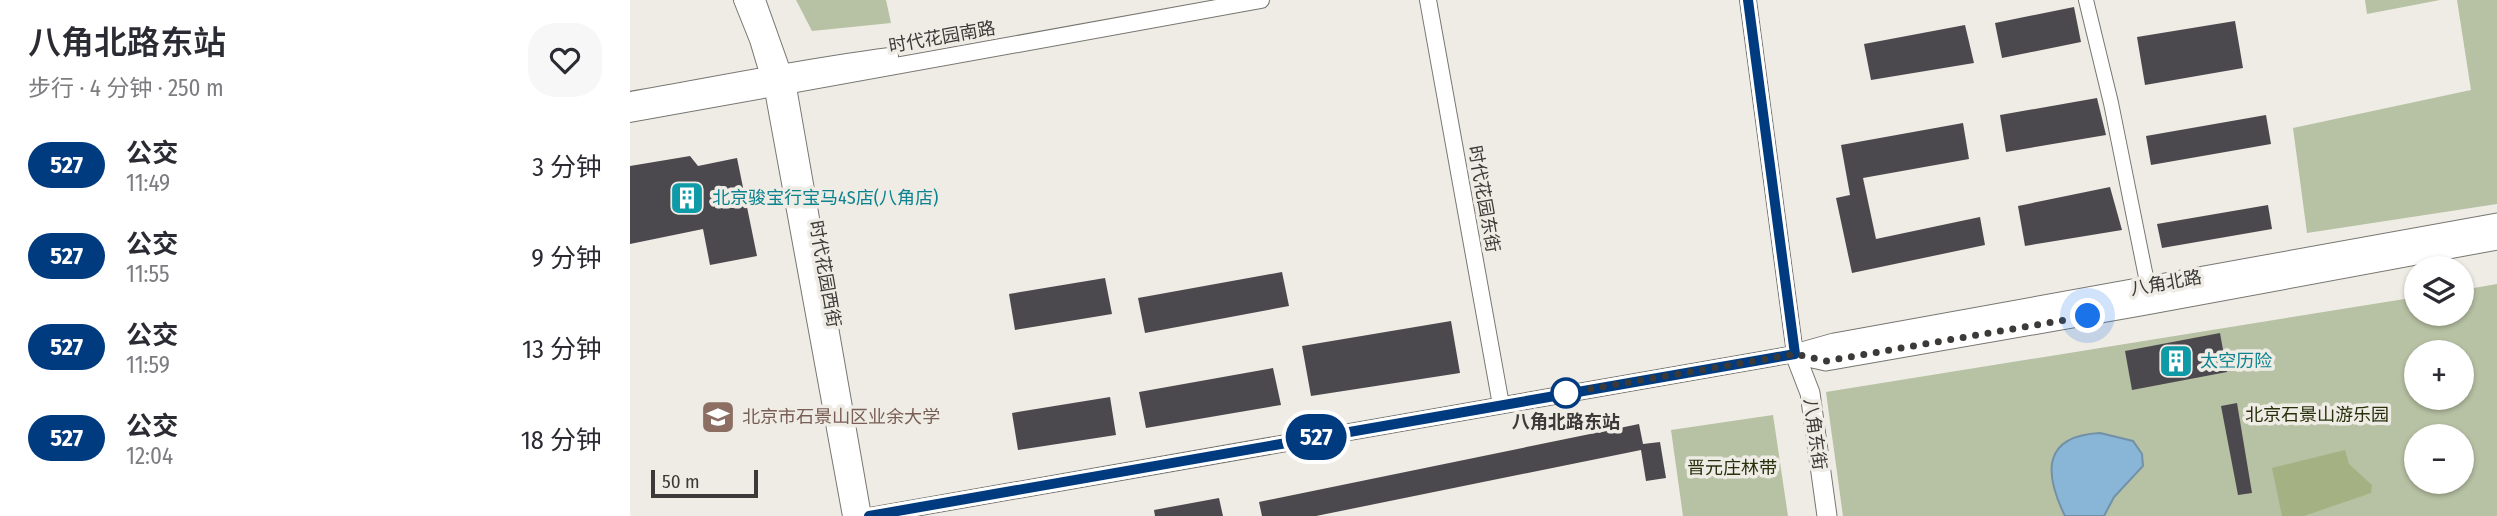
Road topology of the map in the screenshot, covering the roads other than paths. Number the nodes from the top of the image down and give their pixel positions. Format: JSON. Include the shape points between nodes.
{"nodes":[{"id":1,"x":741,"y":0,"type":"edge"},
{"id":2,"x":757,"y":0,"type":"edge"},
{"id":3,"x":1203,"y":0,"type":"edge"},
{"id":4,"x":1261,"y":0,"type":"edge"},
{"id":5,"x":1428,"y":0,"type":"edge"},
{"id":6,"x":1748,"y":0,"type":"edge"},
{"id":7,"x":2086,"y":0,"type":"edge"},
{"id":8,"x":778,"y":81,"type":"junction"},
{"id":9,"x":630,"y":100,"type":"edge"},
{"id":10,"x":630,"y":114,"type":"edge"},
{"id":11,"x":2497,"y":223,"type":"edge"},
{"id":12,"x":2497,"y":240,"type":"edge"},
{"id":13,"x":2148,"y":287,"type":"junction"},
{"id":14,"x":1795,"y":354,"type":"junction"},
{"id":15,"x":1501,"y":405,"type":"junction"},
{"id":16,"x":1822,"y":479,"type":"junction"},
{"id":17,"x":851,"y":516,"type":"edge"},
{"id":18,"x":863,"y":516,"type":"edge"},
{"id":19,"x":869,"y":516,"type":"edge"},
{"id":20,"x":1814,"y":516,"type":"edge"},
{"id":21,"x":1827,"y":516,"type":"edge"},
{"id":22,"x":1832,"y":516,"type":"edge"}],
"edges":[{"from":1,"to":8,"type":"street","name":"时代花园西街"},
{"from":2,"to":8,"type":"street","name":"时代花园西街"},
{"from":3,"to":8,"type":"street","name":"时代花园南路","via":[[814,66]]},
{"from":4,"to":8,"type":"street","name":"时代花园南路"},
{"from":5,"to":15,"type":"street","name":"时代花园东街"},
{"from":6,"to":14,"type":"street","name":"八角东街"},
{"from":7,"to":13,"type":"street"},
{"from":8,"to":9,"type":"street","name":"时代花园南路"},
{"from":8,"to":10,"type":"street","name":"时代花园南路"},
{"from":8,"to":17,"type":"street","name":"时代花园西街"},
{"from":8,"to":18,"type":"street","name":"时代花园西街"},
{"from":11,"to":13,"type":"main road","name":"八角北路"},
{"from":12,"to":14,"type":"main road","name":"八角北路","via":[[1826,361]]},
{"from":13,"to":14,"type":"main road","name":"八角北路","via":[[1834,343]]},
{"from":14,"to":15,"type":"street","name":"八角北路"},
{"from":14,"to":16,"type":"main road","name":"八角东街","via":[[1810,393]]},
{"from":14,"to":20,"type":"main road","name":"八角东街"},
{"from":15,"to":19,"type":"street","name":"八角北路"},
{"from":16,"to":21,"type":"main road","name":"八角东街"},
{"from":16,"to":22,"type":"main road"}]}
